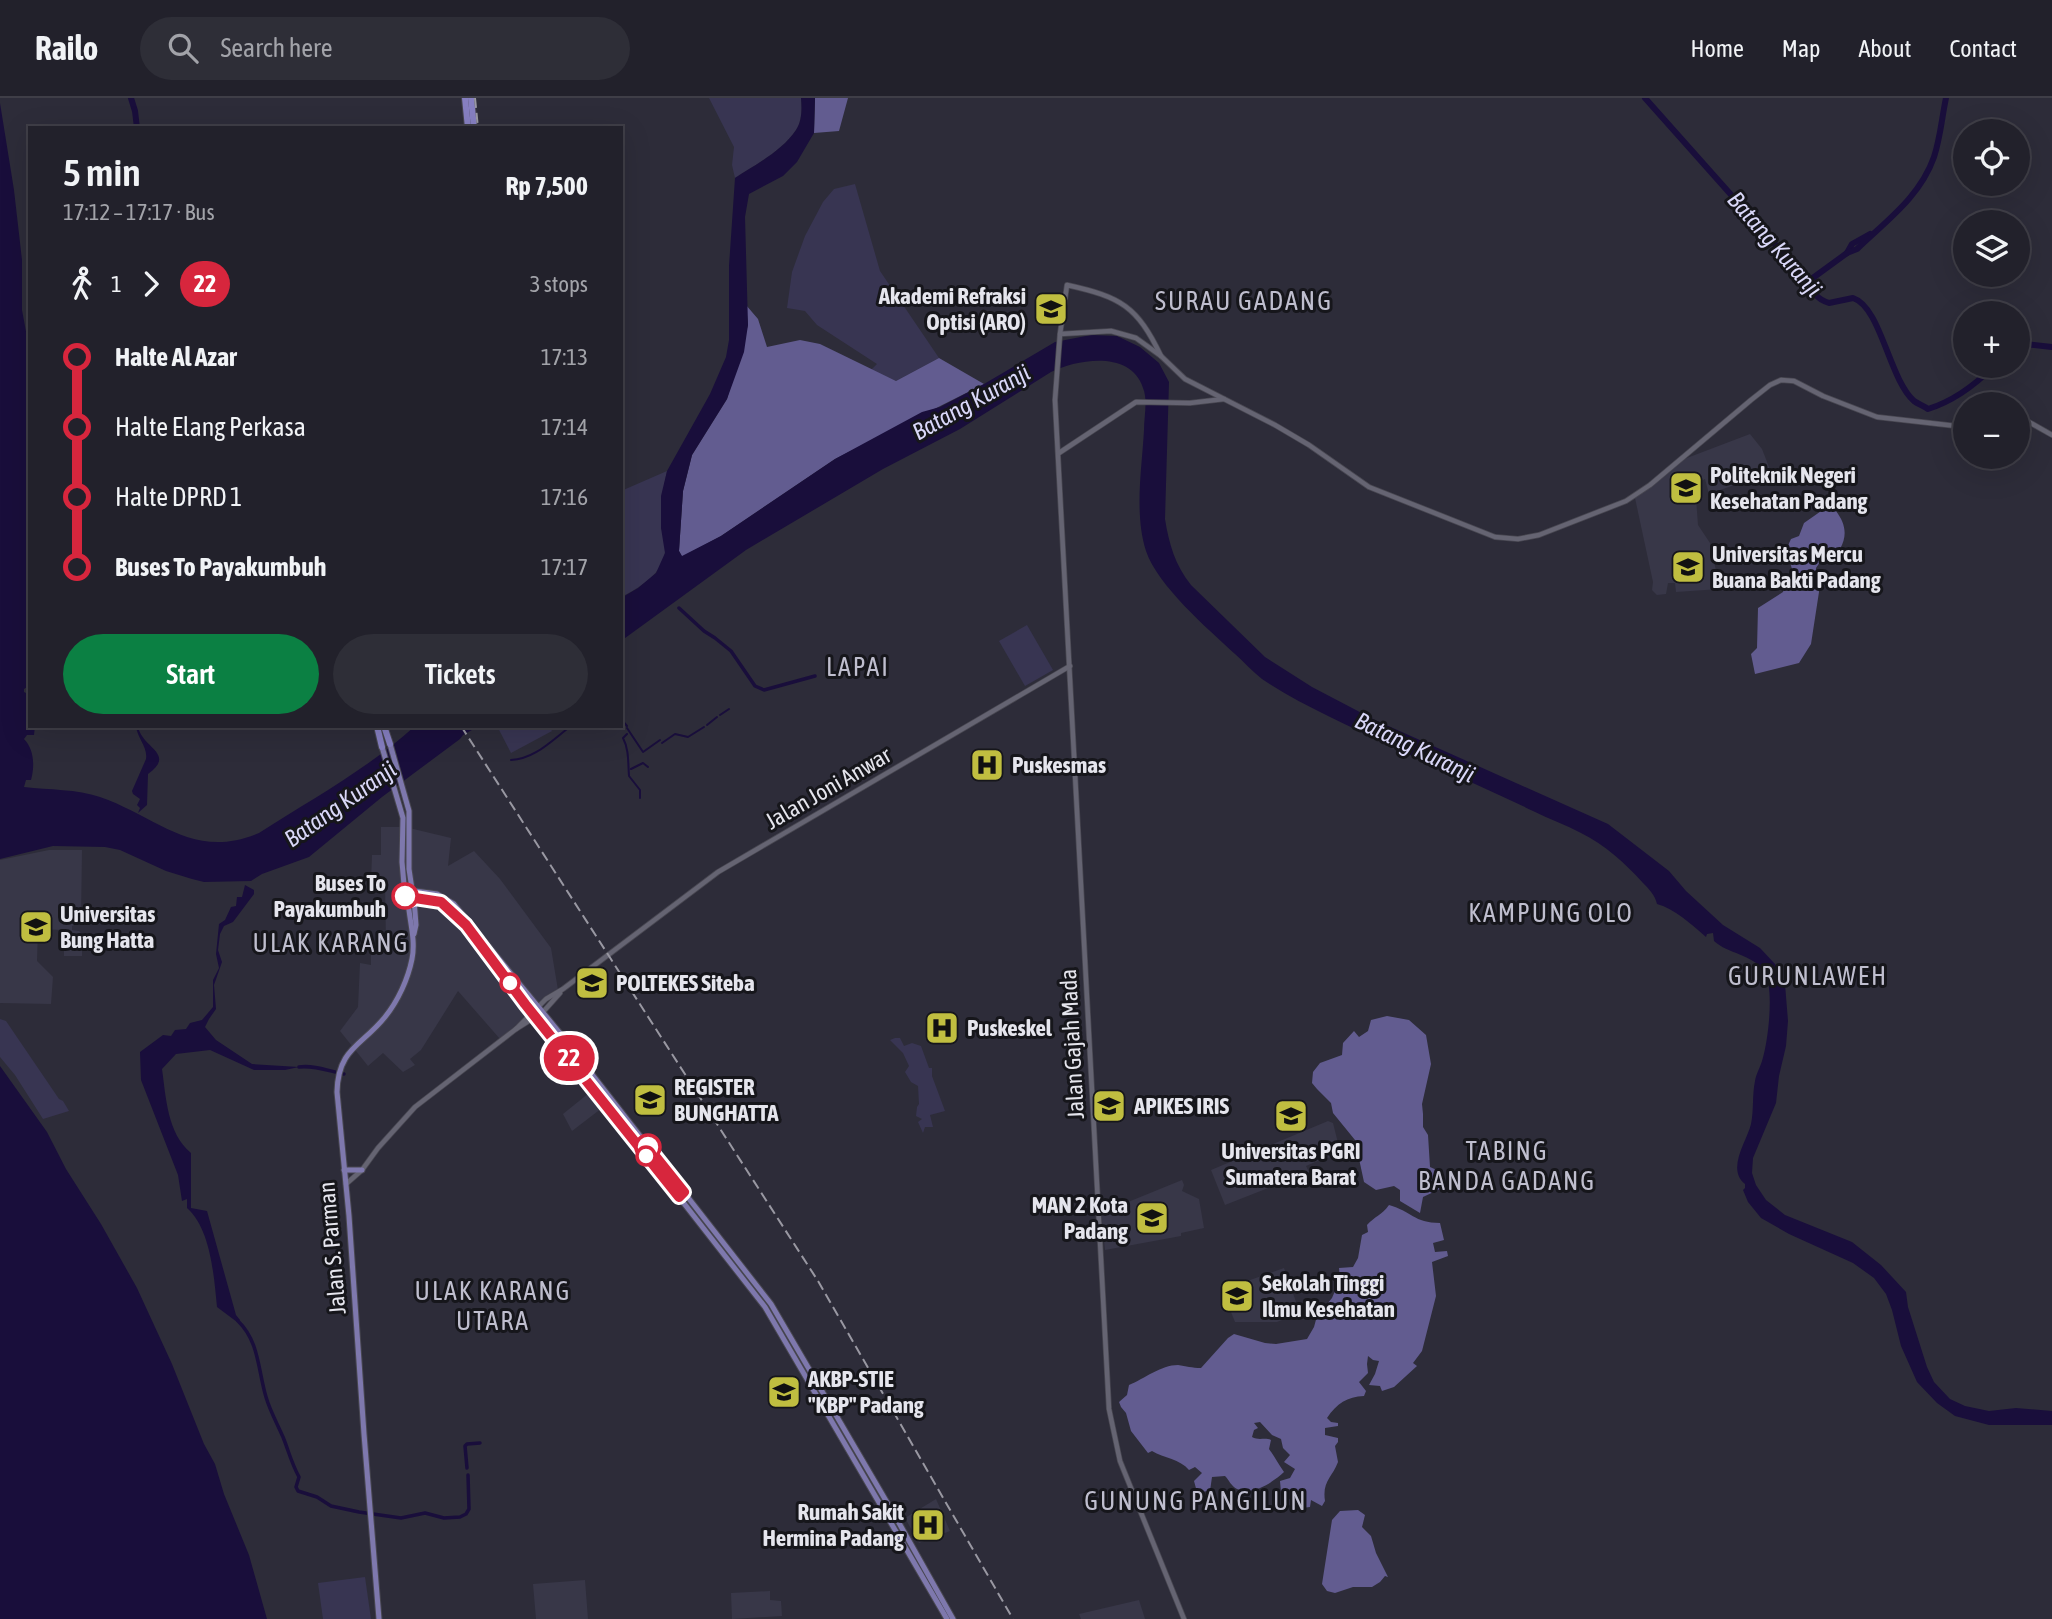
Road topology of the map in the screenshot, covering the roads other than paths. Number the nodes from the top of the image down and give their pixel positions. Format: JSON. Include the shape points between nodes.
{"nodes":[{"id":1,"x":465,"y":98,"type":"edge"},
{"id":2,"x":471,"y":98,"type":"edge"},
{"id":3,"x":468,"y":126,"type":"edge"},
{"id":4,"x":474,"y":126,"type":"edge"},
{"id":5,"x":1060,"y":336,"type":"junction"},
{"id":6,"x":1152,"y":344,"type":"junction"},
{"id":7,"x":1225,"y":398,"type":"junction"},
{"id":8,"x":2030,"y":423,"type":"edge"},
{"id":9,"x":1953,"y":426,"type":"edge"},
{"id":10,"x":2052,"y":435,"type":"edge"},
{"id":11,"x":1059,"y":453,"type":"junction"},
{"id":12,"x":1070,"y":666,"type":"junction"},
{"id":13,"x":377,"y":728,"type":"edge"},
{"id":14,"x":385,"y":728,"type":"edge"},
{"id":15,"x":390,"y":744,"type":"joint"},
{"id":16,"x":382,"y":747,"type":"joint"},
{"id":17,"x":412,"y":895,"type":"junction"},
{"id":18,"x":563,"y":989,"type":"junction"},
{"id":19,"x":538,"y":1006,"type":"junction"},
{"id":20,"x":543,"y":1012,"type":"junction"},
{"id":21,"x":534,"y":1014,"type":"junction"},
{"id":22,"x":344,"y":1170,"type":"junction"},
{"id":23,"x":362,"y":1170,"type":"junction"},
{"id":24,"x":346,"y":1184,"type":"junction"},
{"id":25,"x":681,"y":1195,"type":"junction"},
{"id":26,"x":379,"y":1619,"type":"edge"},
{"id":27,"x":950,"y":1619,"type":"edge"},
{"id":28,"x":1184,"y":1619,"type":"edge"}],
"edges":[{"from":1,"to":3,"type":"highway"},
{"from":2,"to":4,"type":"highway"},
{"from":5,"to":6,"type":"main road","via":[[1111,331]]},
{"from":5,"to":6,"type":"main road","name":"Jalan Gajah Mada","via":[[1067,285],[1118,300],[1136,314]]},
{"from":5,"to":11,"type":"main road","name":"Jalan Gajah Mada","via":[[1055,400]]},
{"from":6,"to":7,"type":"main road","via":[[1181,377]]},
{"from":7,"to":9,"type":"main road","via":[[1309,445],[1369,487],[1490,536],[1510,539],[1539,535],[1626,501],[1781,380],[1877,417]]},
{"from":7,"to":11,"type":"main road","via":[[1143,401]]},
{"from":8,"to":10,"type":"main road"},
{"from":11,"to":12,"type":"main road","name":"Jalan Gajah Mada"},
{"from":12,"to":18,"type":"main road","name":"Jalan Joni Anwar","via":[[718,872]]},
{"from":12,"to":28,"type":"main road","name":"Jalan Gajah Mada","via":[[1109,1409],[1120,1461]]},
{"from":13,"to":16,"type":"highway"},
{"from":14,"to":15,"type":"highway"},
{"from":15,"to":17,"type":"main road","via":[[410,818]]},
{"from":16,"to":17,"type":"main road","via":[[402,818],[402,862]]},
{"from":17,"to":19,"type":"main road","via":[[437,894],[454,904]]},
{"from":17,"to":21,"type":"main road","via":[[441,902],[461,920]]},
{"from":17,"to":22,"type":"main road","name":"Jalan S. Parman","via":[[412,962],[393,1006],[338,1072]]},
{"from":18,"to":19,"type":"main road"},
{"from":18,"to":20,"type":"main road"},
{"from":19,"to":20,"type":"main road"},
{"from":19,"to":21,"type":"main road"},
{"from":20,"to":21,"type":"main road"},
{"from":20,"to":25,"type":"main road"},
{"from":21,"to":23,"type":"main road","via":[[415,1107]]},
{"from":21,"to":25,"type":"main road"},
{"from":22,"to":23,"type":"main road"},
{"from":22,"to":24,"type":"main road","name":"Jalan S. Parman"},
{"from":23,"to":24,"type":"main road"},
{"from":24,"to":26,"type":"main road","name":"Jalan S. Parman"},
{"from":25,"to":27,"type":"main road","via":[[765,1307]]}]}
